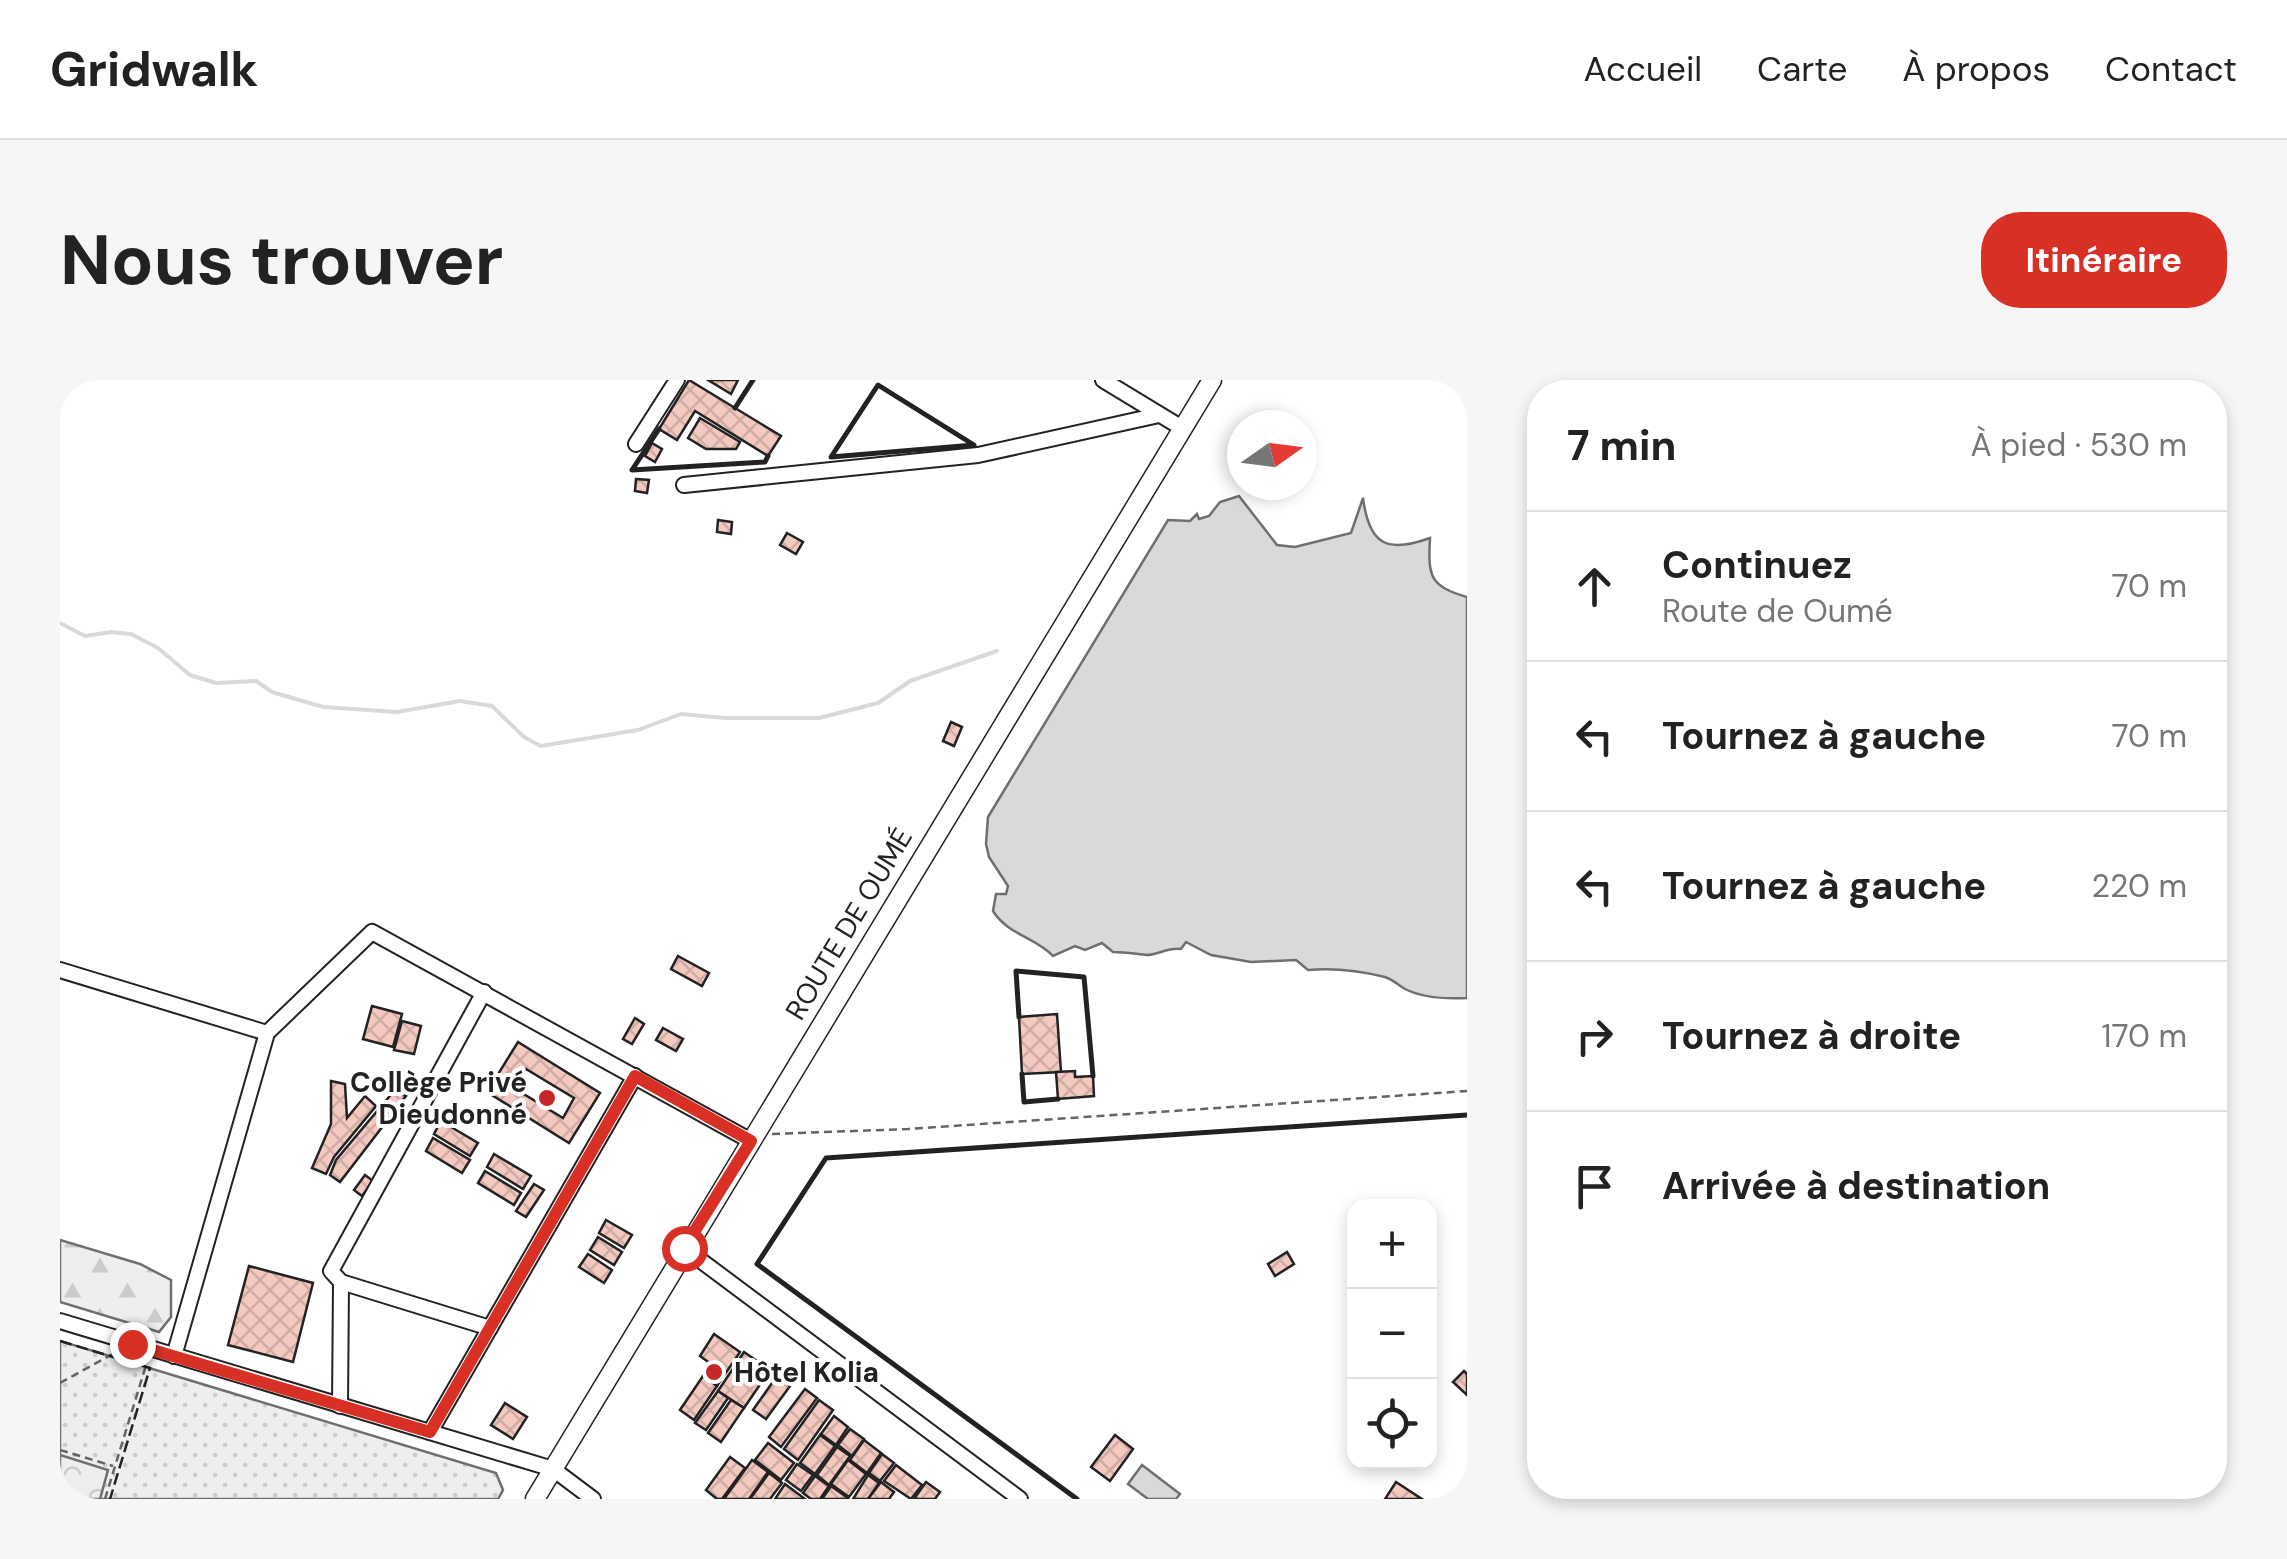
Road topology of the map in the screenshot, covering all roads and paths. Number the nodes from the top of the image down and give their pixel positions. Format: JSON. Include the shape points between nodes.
{"nodes":[{"id":1,"x":677,"y":380,"type":"edge"},
{"id":2,"x":1103,"y":380,"type":"edge"},
{"id":3,"x":1214,"y":383,"type":"edge"},
{"id":4,"x":1160,"y":414,"type":"junction"},
{"id":5,"x":1182,"y":428,"type":"junction"},
{"id":6,"x":636,"y":444,"type":"dead end"},
{"id":7,"x":684,"y":485,"type":"dead end"},
{"id":8,"x":60,"y":970,"type":"edge"},
{"id":9,"x":484,"y":992,"type":"junction"},
{"id":10,"x":267,"y":1033,"type":"junction"},
{"id":11,"x":635,"y":1076,"type":"junction"},
{"id":12,"x":1467,"y":1091,"type":"edge"},
{"id":13,"x":753,"y":1138,"type":"junction"},
{"id":14,"x":684,"y":1248,"type":"junction"},
{"id":15,"x":341,"y":1282,"type":"junction"},
{"id":16,"x":60,"y":1321,"type":"edge"},
{"id":17,"x":490,"y":1328,"type":"junction"},
{"id":18,"x":132,"y":1344,"type":"junction"},
{"id":19,"x":150,"y":1350,"type":"junction"},
{"id":20,"x":174,"y":1356,"type":"junction"},
{"id":21,"x":60,"y":1383,"type":"edge"},
{"id":22,"x":340,"y":1406,"type":"junction"},
{"id":23,"x":430,"y":1432,"type":"junction"},
{"id":24,"x":60,"y":1450,"type":"edge"},
{"id":25,"x":115,"y":1466,"type":"junction"},
{"id":26,"x":554,"y":1469,"type":"junction"},
{"id":27,"x":105,"y":1499,"type":"edge"},
{"id":28,"x":535,"y":1499,"type":"edge"},
{"id":29,"x":593,"y":1499,"type":"edge"},
{"id":30,"x":1020,"y":1499,"type":"edge"}],
"edges":[{"from":1,"to":6,"type":"street"},
{"from":2,"to":4,"type":"street"},
{"from":3,"to":5,"type":"main road","name":"ROUTE DE OUMÉ"},
{"from":4,"to":5,"type":"street"},
{"from":4,"to":7,"type":"street","via":[[978,455]]},
{"from":5,"to":13,"type":"main road","name":"ROUTE DE OUMÉ"},
{"from":8,"to":10,"type":"street"},
{"from":9,"to":10,"type":"street","via":[[372,932]]},
{"from":9,"to":11,"type":"street"},
{"from":9,"to":15,"type":"street","via":[[331,1271]]},
{"from":10,"to":20,"type":"street"},
{"from":11,"to":13,"type":"street"},
{"from":11,"to":17,"type":"street"},
{"from":12,"to":13,"type":"path"},
{"from":13,"to":14,"type":"main road","name":"ROUTE DE OUMÉ"},
{"from":14,"to":26,"type":"main road","name":"ROUTE DE OUMÉ"},
{"from":14,"to":30,"type":"street"},
{"from":15,"to":17,"type":"street"},
{"from":15,"to":22,"type":"street"},
{"from":16,"to":18,"type":"street"},
{"from":17,"to":23,"type":"street"},
{"from":18,"to":19,"type":"street"},
{"from":18,"to":21,"type":"path"},
{"from":19,"to":20,"type":"street"},
{"from":19,"to":25,"type":"path"},
{"from":20,"to":22,"type":"street"},
{"from":22,"to":23,"type":"street"},
{"from":23,"to":26,"type":"street"},
{"from":24,"to":25,"type":"path"},
{"from":25,"to":27,"type":"path"},
{"from":26,"to":28,"type":"main road","name":"ROUTE DE OUMÉ"},
{"from":26,"to":29,"type":"street"}]}
